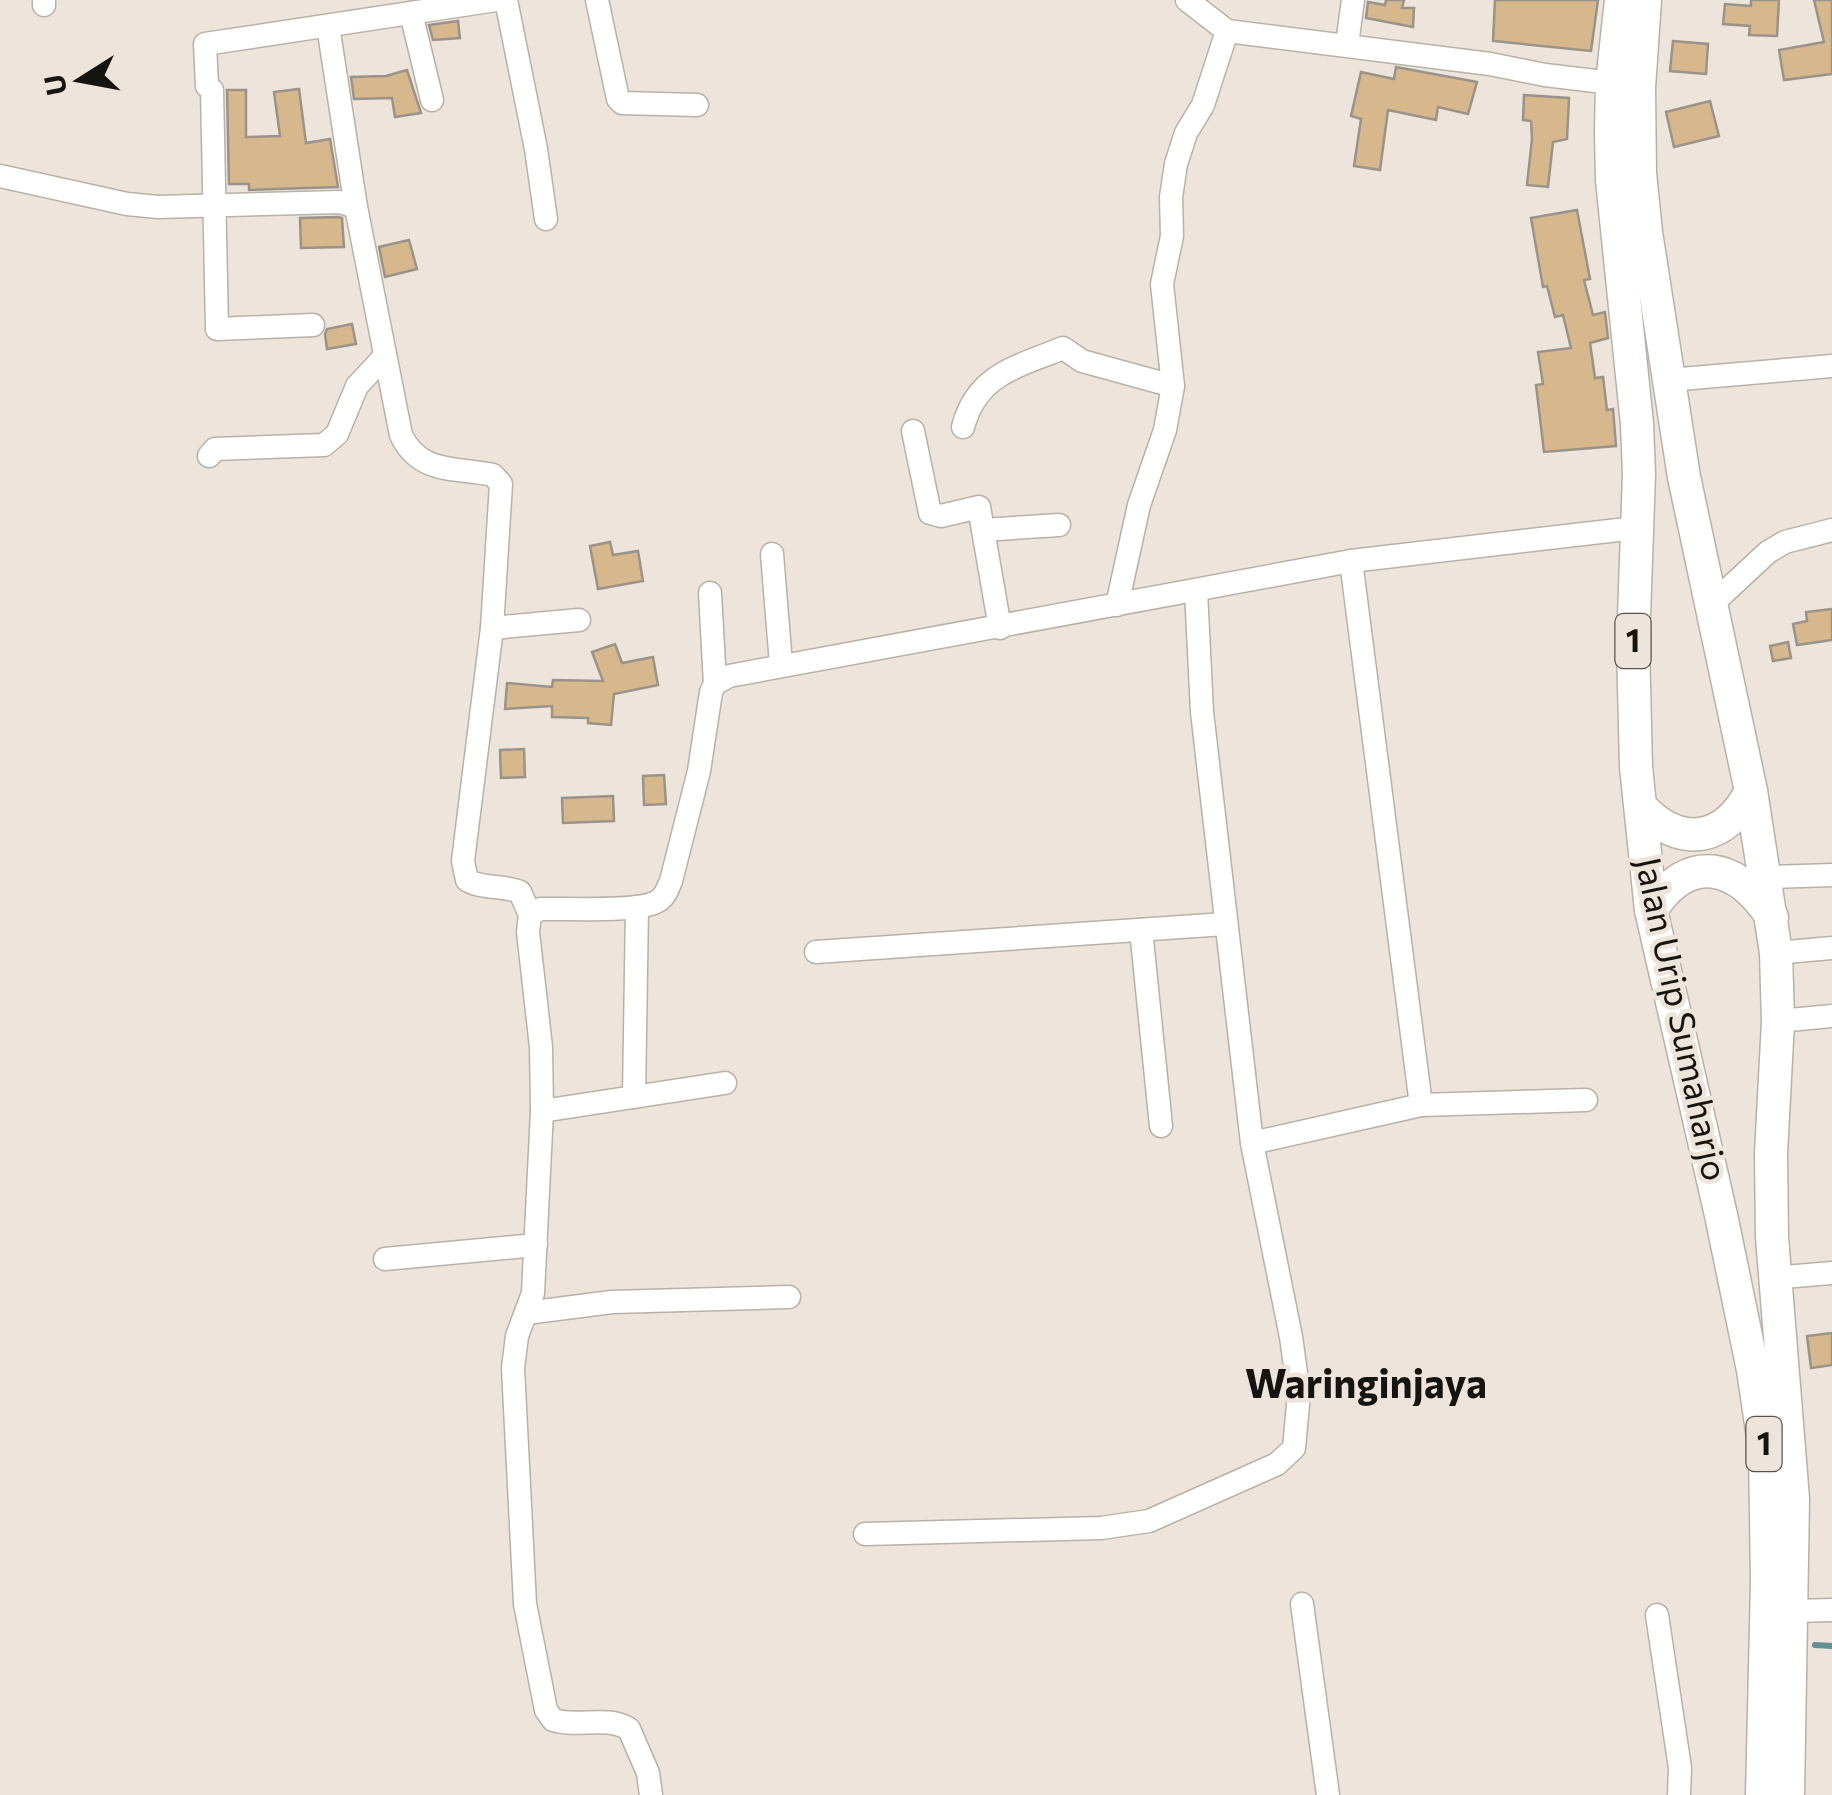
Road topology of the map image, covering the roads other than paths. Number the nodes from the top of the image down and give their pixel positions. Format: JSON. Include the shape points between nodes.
{"nodes":[{"id":1,"x":496,"y":0,"type":"edge"},
{"id":2,"x":506,"y":0,"type":"edge"},
{"id":3,"x":596,"y":0,"type":"edge"},
{"id":4,"x":1188,"y":0,"type":"edge"},
{"id":5,"x":1353,"y":0,"type":"edge"},
{"id":6,"x":1621,"y":0,"type":"edge"},
{"id":7,"x":1645,"y":0,"type":"edge"},
{"id":8,"x":410,"y":13,"type":"junction"},
{"id":9,"x":328,"y":26,"type":"junction"},
{"id":10,"x":1226,"y":31,"type":"junction"},
{"id":11,"x":1347,"y":44,"type":"junction"},
{"id":12,"x":1612,"y":83,"type":"junction"},
{"id":13,"x":432,"y":100,"type":"dead end"},
{"id":14,"x":698,"y":104,"type":"dead end"},
{"id":15,"x":0,"y":176,"type":"edge"},
{"id":16,"x":1626,"y":177,"type":"junction"},
{"id":17,"x":214,"y":205,"type":"junction"},
{"id":18,"x":356,"y":208,"type":"junction"},
{"id":19,"x":546,"y":219,"type":"dead end"},
{"id":20,"x":1632,"y":233,"type":"junction"},
{"id":21,"x":313,"y":325,"type":"dead end"},
{"id":22,"x":386,"y":356,"type":"junction"},
{"id":23,"x":1832,"y":366,"type":"edge"},
{"id":24,"x":1669,"y":380,"type":"junction"},
{"id":25,"x":1172,"y":386,"type":"junction"},
{"id":26,"x":964,"y":427,"type":"dead end"},
{"id":27,"x":913,"y":432,"type":"dead end"},
{"id":28,"x":209,"y":456,"type":"dead end"},
{"id":29,"x":1059,"y":525,"type":"dead end"},
{"id":30,"x":1635,"y":528,"type":"junction"},
{"id":31,"x":983,"y":530,"type":"junction"},
{"id":32,"x":1832,"y":530,"type":"edge"},
{"id":33,"x":772,"y":554,"type":"dead end"},
{"id":34,"x":1351,"y":560,"type":"junction"},
{"id":35,"x":1196,"y":591,"type":"junction"},
{"id":36,"x":710,"y":593,"type":"dead end"},
{"id":37,"x":1712,"y":604,"type":"junction"},
{"id":38,"x":1117,"y":605,"type":"junction"},
{"id":39,"x":580,"y":620,"type":"dead end"},
{"id":40,"x":492,"y":628,"type":"junction"},
{"id":41,"x":1000,"y":628,"type":"junction"},
{"id":42,"x":781,"y":664,"type":"junction"},
{"id":43,"x":715,"y":684,"type":"junction"},
{"id":44,"x":1751,"y":791,"type":"junction"},
{"id":45,"x":1641,"y":807,"type":"junction"},
{"id":46,"x":1832,"y":875,"type":"edge"},
{"id":47,"x":1766,"y":878,"type":"junction"},
{"id":48,"x":636,"y":907,"type":"junction"},
{"id":49,"x":1652,"y":910,"type":"junction"},
{"id":50,"x":530,"y":915,"type":"junction"},
{"id":51,"x":1772,"y":917,"type":"junction"},
{"id":52,"x":1225,"y":924,"type":"junction"},
{"id":53,"x":1141,"y":930,"type":"junction"},
{"id":54,"x":1832,"y":948,"type":"edge"},
{"id":55,"x":816,"y":952,"type":"dead end"},
{"id":56,"x":1776,"y":953,"type":"junction"},
{"id":57,"x":1832,"y":1016,"type":"edge"},
{"id":58,"x":1778,"y":1021,"type":"junction"},
{"id":59,"x":725,"y":1083,"type":"dead end"},
{"id":60,"x":634,"y":1097,"type":"junction"},
{"id":61,"x":1586,"y":1100,"type":"dead end"},
{"id":62,"x":1421,"y":1105,"type":"junction"},
{"id":63,"x":542,"y":1111,"type":"junction"},
{"id":64,"x":1162,"y":1126,"type":"dead end"},
{"id":65,"x":1252,"y":1143,"type":"junction"},
{"id":66,"x":536,"y":1245,"type":"junction"},
{"id":67,"x":385,"y":1260,"type":"dead end"},
{"id":68,"x":1832,"y":1273,"type":"edge"},
{"id":69,"x":1774,"y":1278,"type":"junction"},
{"id":70,"x":789,"y":1297,"type":"dead end"},
{"id":71,"x":526,"y":1313,"type":"junction"},
{"id":72,"x":865,"y":1534,"type":"dead end"},
{"id":73,"x":1302,"y":1604,"type":"dead end"},
{"id":74,"x":1794,"y":1610,"type":"junction"},
{"id":75,"x":1832,"y":1610,"type":"edge"},
{"id":76,"x":1656,"y":1615,"type":"dead end"},
{"id":77,"x":651,"y":1795,"type":"edge"},
{"id":78,"x":1328,"y":1795,"type":"edge"},
{"id":79,"x":1678,"y":1795,"type":"edge"},
{"id":80,"x":1762,"y":1795,"type":"edge"},
{"id":81,"x":1788,"y":1795,"type":"edge"}],
"edges":[{"from":1,"to":8,"type":"street"},
{"from":2,"to":19,"type":"street"},
{"from":3,"to":14,"type":"street","via":[[622,104]]},
{"from":4,"to":10,"type":"street"},
{"from":5,"to":11,"type":"street"},
{"from":6,"to":12,"type":"highway","name":"Jalan Urip Sumaharjo","number":"1"},
{"from":7,"to":16,"type":"highway","name":"Jalan Urip Sumaharjo","number":"1"},
{"from":8,"to":9,"type":"street"},
{"from":8,"to":13,"type":"street"},
{"from":9,"to":17,"type":"street","via":[[204,44],[212,90]]},
{"from":9,"to":18,"type":"street"},
{"from":10,"to":11,"type":"street"},
{"from":10,"to":25,"type":"street","via":[[1176,164],[1162,284]]},
{"from":11,"to":12,"type":"street"},
{"from":12,"to":16,"type":"highway","name":"Jalan Urip Sumaharjo","number":"1"},
{"from":15,"to":17,"type":"street","via":[[126,204]]},
{"from":16,"to":20,"type":"highway","name":"Jalan Urip Sumaharjo","number":"1"},
{"from":17,"to":18,"type":"street","via":[[340,202]]},
{"from":17,"to":21,"type":"street","via":[[217,329]]},
{"from":18,"to":22,"type":"street"},
{"from":20,"to":24,"type":"highway","name":"Jalan Urip Sumaharjo","number":"1"},
{"from":20,"to":30,"type":"highway","name":"Jalan Urip Sumaharjo","number":"1"},
{"from":22,"to":28,"type":"street","via":[[357,386],[337,434],[324,445],[215,449]]},
{"from":22,"to":40,"type":"street","via":[[406,445],[431,465],[493,475],[501,484]]},
{"from":23,"to":24,"type":"street"},
{"from":24,"to":37,"type":"highway","name":"Jalan Urip Sumaharjo","number":"1"},
{"from":25,"to":26,"type":"street","via":[[1082,362],[1063,348],[988,382],[968,408]]},
{"from":25,"to":38,"type":"street"},
{"from":27,"to":31,"type":"street","via":[[930,513],[979,507]]},
{"from":29,"to":31,"type":"street"},
{"from":30,"to":34,"type":"street"},
{"from":30,"to":45,"type":"highway","name":"Jalan Urip Sumaharjo","number":"1","via":[[1633,704]]},
{"from":31,"to":41,"type":"street"},
{"from":32,"to":37,"type":"street","via":[[1768,552]]},
{"from":33,"to":42,"type":"street"},
{"from":34,"to":35,"type":"street"},
{"from":34,"to":62,"type":"street"},
{"from":35,"to":38,"type":"street"},
{"from":35,"to":52,"type":"street"},
{"from":36,"to":43,"type":"street"},
{"from":37,"to":44,"type":"highway","name":"Jalan Urip Sumaharjo","number":"1"},
{"from":38,"to":41,"type":"street"},
{"from":39,"to":40,"type":"street"},
{"from":40,"to":50,"type":"street","via":[[464,876],[520,892]]},
{"from":41,"to":42,"type":"street"},
{"from":42,"to":43,"type":"street"},
{"from":43,"to":48,"type":"street","via":[[671,881],[657,902]]},
{"from":44,"to":45,"type":"highway","via":[[1723,827],[1701,835],[1667,829]]},
{"from":44,"to":47,"type":"highway","name":"Jalan Urip Sumaharjo","number":"1"},
{"from":45,"to":49,"type":"highway","name":"Jalan Urip Sumaharjo","number":"1"},
{"from":46,"to":47,"type":"street"},
{"from":47,"to":51,"type":"highway","name":"Jalan Urip Sumaharjo","number":"1"},
{"from":48,"to":50,"type":"street","via":[[540,909]]},
{"from":48,"to":60,"type":"street"},
{"from":49,"to":51,"type":"highway","via":[[1680,878],[1722,873],[1742,881]]},
{"from":49,"to":80,"type":"highway","name":"Jalan Urip Sumaharjo","number":"1","via":[[1763,1435]]},
{"from":50,"to":63,"type":"street"},
{"from":51,"to":56,"type":"highway","name":"Jalan Urip Sumaharjo","number":"1"},
{"from":52,"to":53,"type":"street"},
{"from":52,"to":65,"type":"street"},
{"from":53,"to":55,"type":"street"},
{"from":53,"to":64,"type":"street"},
{"from":54,"to":56,"type":"street"},
{"from":56,"to":58,"type":"highway","name":"Jalan Urip Sumaharjo","number":"1"},
{"from":57,"to":58,"type":"street"},
{"from":58,"to":69,"type":"highway","name":"Jalan Urip Sumaharjo","number":"1"},
{"from":59,"to":60,"type":"street"},
{"from":60,"to":63,"type":"street"},
{"from":61,"to":62,"type":"street"},
{"from":62,"to":65,"type":"street"},
{"from":63,"to":66,"type":"street"},
{"from":65,"to":72,"type":"street","via":[[1299,1394],[1294,1448],[1277,1464],[1149,1521]]},
{"from":66,"to":67,"type":"street"},
{"from":66,"to":71,"type":"street"},
{"from":68,"to":69,"type":"street"},
{"from":69,"to":74,"type":"highway","name":"Jalan Urip Sumaharjo","number":"1","via":[[1794,1498]]},
{"from":70,"to":71,"type":"street","via":[[631,1301]]},
{"from":71,"to":77,"type":"street","via":[[513,1368],[519,1508],[525,1604],[546,1710],[564,1724],[612,1722],[629,1729]]},
{"from":73,"to":78,"type":"street"},
{"from":74,"to":75,"type":"street"},
{"from":74,"to":81,"type":"highway","name":"Jalan Urip Sumaharjo","number":"1"},
{"from":76,"to":79,"type":"street","via":[[1680,1768]]}]}
